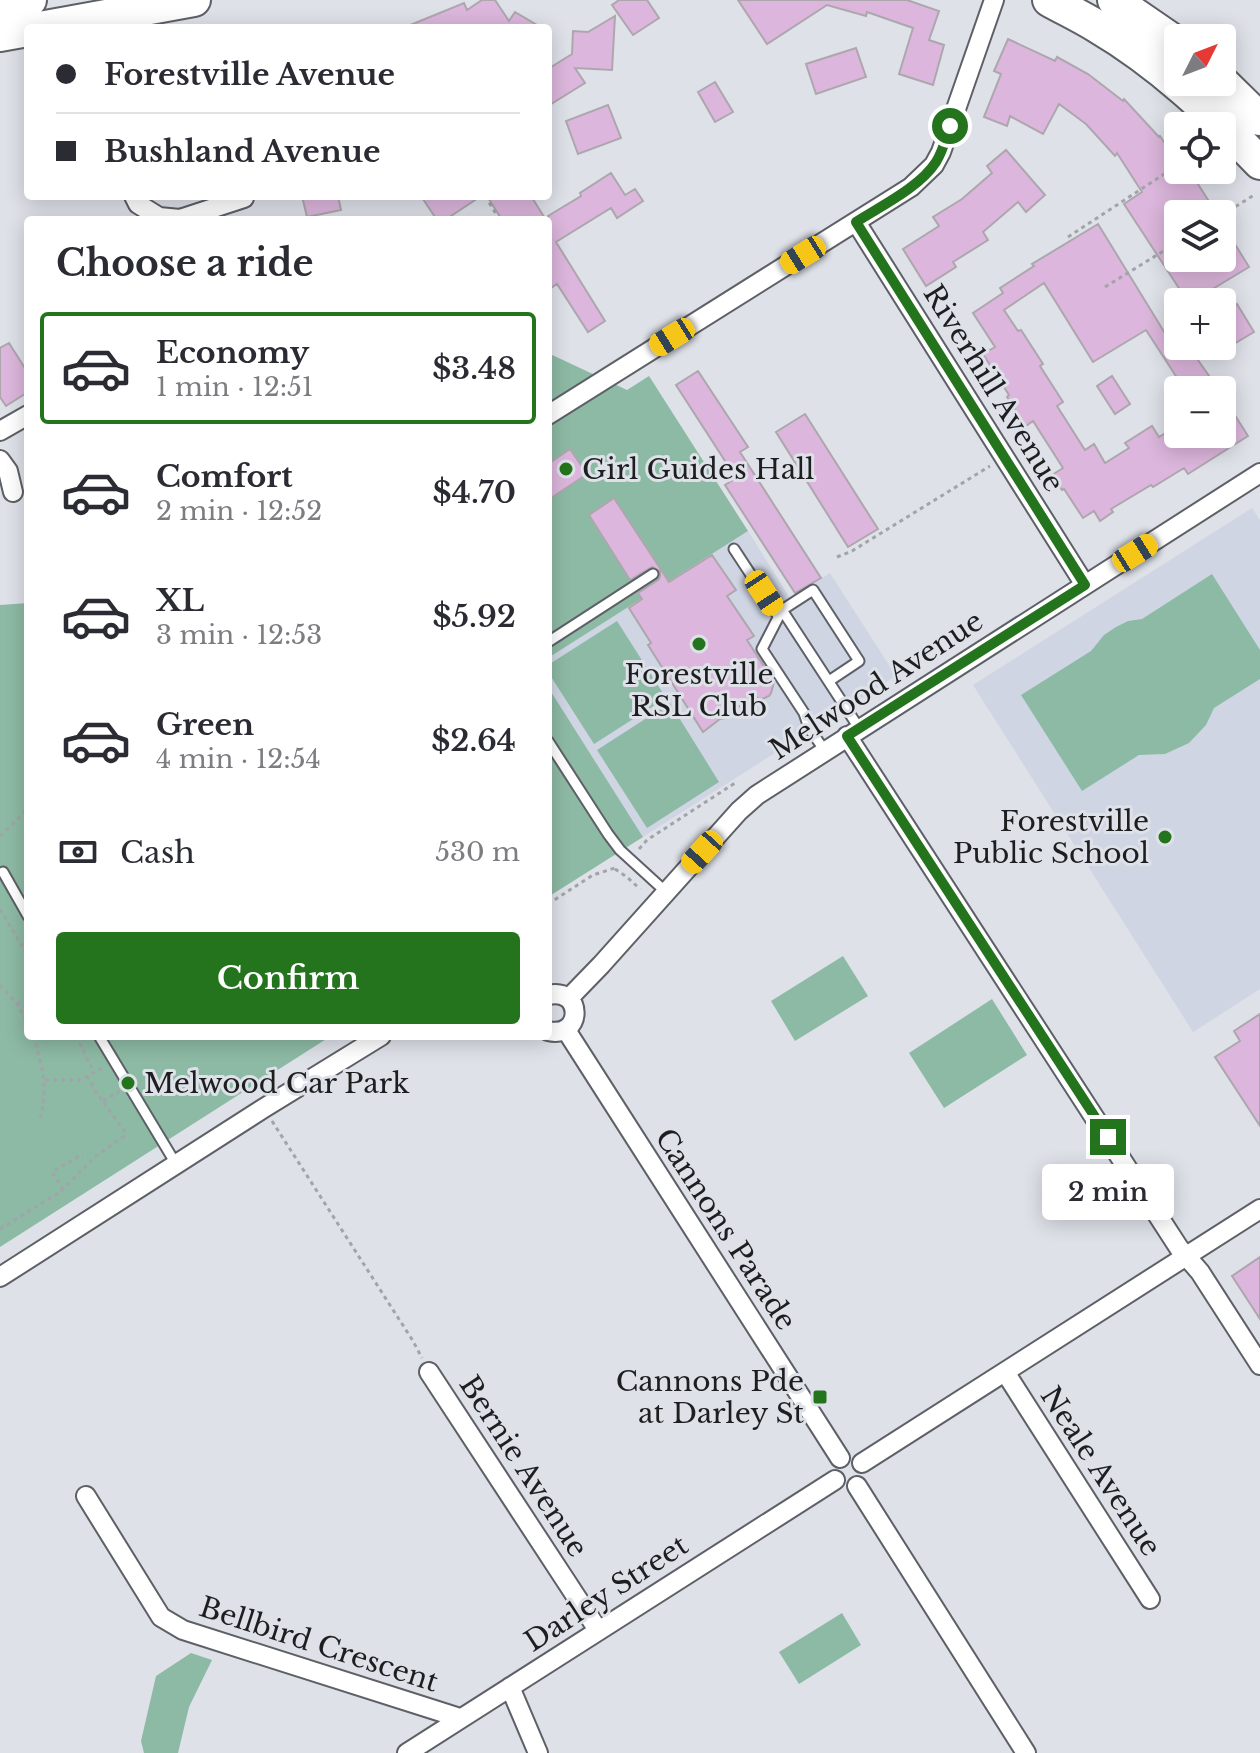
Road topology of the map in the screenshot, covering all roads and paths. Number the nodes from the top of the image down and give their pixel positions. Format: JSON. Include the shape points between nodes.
{"nodes":[{"id":1,"x":30,"y":0,"type":"edge"},
{"id":2,"x":194,"y":0,"type":"edge"},
{"id":3,"x":994,"y":0,"type":"edge"},
{"id":4,"x":1049,"y":0,"type":"edge"},
{"id":5,"x":1114,"y":0,"type":"edge"},
{"id":6,"x":0,"y":6,"type":"edge"},
{"id":7,"x":97,"y":15,"type":"edge"},
{"id":8,"x":58,"y":24,"type":"edge"},
{"id":9,"x":24,"y":31,"type":"edge"},
{"id":10,"x":1164,"y":34,"type":"edge"},
{"id":11,"x":0,"y":35,"type":"edge"},
{"id":12,"x":1236,"y":96,"type":"edge"},
{"id":13,"x":1260,"y":119,"type":"edge"},
{"id":14,"x":1260,"y":163,"type":"edge"},
{"id":15,"x":1164,"y":174,"type":"edge"},
{"id":16,"x":1254,"y":195,"type":"dead end"},
{"id":17,"x":136,"y":200,"type":"edge"},
{"id":18,"x":238,"y":200,"type":"edge"},
{"id":19,"x":1236,"y":206,"type":"edge"},
{"id":20,"x":157,"y":216,"type":"edge"},
{"id":21,"x":189,"y":216,"type":"edge"},
{"id":22,"x":856,"y":222,"type":"junction"},
{"id":23,"x":1068,"y":237,"type":"dead end"},
{"id":24,"x":1164,"y":251,"type":"edge"},
{"id":25,"x":1105,"y":287,"type":"dead end"},
{"id":26,"x":552,"y":412,"type":"edge"},
{"id":27,"x":24,"y":417,"type":"edge"},
{"id":28,"x":0,"y":431,"type":"edge"},
{"id":29,"x":1004,"y":457,"type":"junction"},
{"id":30,"x":0,"y":460,"type":"edge"},
{"id":31,"x":1260,"y":473,"type":"edge"},
{"id":32,"x":13,"y":492,"type":"dead end"},
{"id":33,"x":734,"y":549,"type":"dead end"},
{"id":34,"x":837,"y":557,"type":"dead end"},
{"id":35,"x":653,"y":574,"type":"dead end"},
{"id":36,"x":1085,"y":585,"type":"junction"},
{"id":37,"x":780,"y":613,"type":"junction"},
{"id":38,"x":552,"y":639,"type":"edge"},
{"id":39,"x":829,"y":681,"type":"junction"},
{"id":40,"x":853,"y":732,"type":"junction"},
{"id":41,"x":552,"y":747,"type":"edge"},
{"id":42,"x":825,"y":751,"type":"junction"},
{"id":43,"x":735,"y":783,"type":"dead end"},
{"id":44,"x":24,"y":813,"type":"edge"},
{"id":45,"x":0,"y":836,"type":"edge"},
{"id":46,"x":630,"y":859,"type":"junction"},
{"id":47,"x":615,"y":869,"type":"junction"},
{"id":48,"x":3,"y":872,"type":"dead end"},
{"id":49,"x":640,"y":889,"type":"dead end"},
{"id":50,"x":666,"y":892,"type":"junction"},
{"id":51,"x":552,"y":901,"type":"edge"},
{"id":52,"x":0,"y":909,"type":"edge"},
{"id":53,"x":24,"y":909,"type":"edge"},
{"id":54,"x":24,"y":949,"type":"edge"},
{"id":55,"x":0,"y":985,"type":"edge"},
{"id":56,"x":552,"y":994,"type":"edge"},
{"id":57,"x":569,"y":998,"type":"junction"},
{"id":58,"x":24,"y":1000,"type":"edge"},
{"id":59,"x":17,"y":1004,"type":"junction"},
{"id":60,"x":24,"y":1017,"type":"edge"},
{"id":61,"x":557,"y":1031,"type":"edge"},
{"id":62,"x":34,"y":1040,"type":"edge"},
{"id":63,"x":78,"y":1040,"type":"edge"},
{"id":64,"x":101,"y":1040,"type":"edge"},
{"id":65,"x":374,"y":1040,"type":"edge"},
{"id":66,"x":114,"y":1061,"type":"junction"},
{"id":67,"x":95,"y":1073,"type":"junction"},
{"id":68,"x":88,"y":1077,"type":"junction"},
{"id":69,"x":45,"y":1080,"type":"junction"},
{"id":70,"x":129,"y":1085,"type":"junction"},
{"id":71,"x":103,"y":1101,"type":"junction"},
{"id":72,"x":264,"y":1108,"type":"junction"},
{"id":73,"x":40,"y":1120,"type":"dead end"},
{"id":74,"x":83,"y":1154,"type":"dead end"},
{"id":75,"x":176,"y":1164,"type":"junction"},
{"id":76,"x":63,"y":1190,"type":"junction"},
{"id":77,"x":1260,"y":1209,"type":"edge"},
{"id":78,"x":0,"y":1229,"type":"edge"},
{"id":79,"x":1186,"y":1256,"type":"junction"},
{"id":80,"x":0,"y":1277,"type":"edge"},
{"id":81,"x":1260,"y":1365,"type":"edge"},
{"id":82,"x":429,"y":1372,"type":"joint"},
{"id":83,"x":1005,"y":1372,"type":"junction"},
{"id":84,"x":840,"y":1458,"type":"junction"},
{"id":85,"x":862,"y":1463,"type":"junction"},
{"id":86,"x":835,"y":1480,"type":"junction"},
{"id":87,"x":857,"y":1486,"type":"junction"},
{"id":88,"x":86,"y":1496,"type":"dead end"},
{"id":89,"x":1150,"y":1599,"type":"dead end"},
{"id":90,"x":598,"y":1630,"type":"junction"},
{"id":91,"x":510,"y":1687,"type":"junction"},
{"id":92,"x":460,"y":1718,"type":"junction"},
{"id":93,"x":407,"y":1753,"type":"edge"},
{"id":94,"x":538,"y":1753,"type":"edge"},
{"id":95,"x":1026,"y":1753,"type":"edge"}],
"edges":[{"from":1,"to":6,"type":"highway"},
{"from":2,"to":7,"type":"highway"},
{"from":3,"to":22,"type":"street","via":[[934,165],[911,187]]},
{"from":4,"to":14,"type":"highway","via":[[1146,59]]},
{"from":5,"to":10,"type":"highway"},
{"from":7,"to":8,"type":"highway"},
{"from":9,"to":11,"type":"highway"},
{"from":12,"to":13,"type":"highway"},
{"from":15,"to":23,"type":"path"},
{"from":16,"to":19,"type":"path"},
{"from":17,"to":20,"type":"street"},
{"from":18,"to":21,"type":"street"},
{"from":22,"to":26,"type":"street"},
{"from":22,"to":29,"type":"street","name":"Riverhill Avenue"},
{"from":24,"to":25,"type":"path"},
{"from":27,"to":28,"type":"street"},
{"from":29,"to":34,"type":"path"},
{"from":29,"to":36,"type":"street","name":"Riverhill Avenue"},
{"from":30,"to":32,"type":"street"},
{"from":31,"to":36,"type":"street","name":"Melwood Avenue"},
{"from":33,"to":37,"type":"lane"},
{"from":35,"to":38,"type":"lane"},
{"from":36,"to":40,"type":"street","name":"Melwood Avenue"},
{"from":37,"to":39,"type":"lane"},
{"from":37,"to":39,"type":"lane","via":[[813,590],[859,661]]},
{"from":37,"to":42,"type":"lane","via":[[762,649]]},
{"from":39,"to":40,"type":"lane"},
{"from":40,"to":42,"type":"street","name":"Melwood Avenue"},
{"from":40,"to":79,"type":"street"},
{"from":41,"to":46,"type":"lane"},
{"from":42,"to":50,"type":"street","name":"Melwood Avenue","via":[[747,803]]},
{"from":43,"to":46,"type":"path","via":[[647,840]]},
{"from":44,"to":45,"type":"path"},
{"from":46,"to":47,"type":"path"},
{"from":46,"to":50,"type":"lane"},
{"from":47,"to":49,"type":"path"},
{"from":47,"to":51,"type":"path","via":[[593,875]]},
{"from":48,"to":53,"type":"lane"},
{"from":50,"to":57,"type":"street","name":"Melwood Avenue"},
{"from":52,"to":54,"type":"path"},
{"from":55,"to":59,"type":"path"},
{"from":56,"to":57,"type":"street"},
{"from":57,"to":61,"type":"street","via":[[575,1015],[570,1026]]},
{"from":58,"to":59,"type":"path"},
{"from":59,"to":60,"type":"path"},
{"from":61,"to":84,"type":"street","name":"Cannons Parade"},
{"from":62,"to":69,"type":"path"},
{"from":63,"to":67,"type":"path"},
{"from":64,"to":66,"type":"lane"},
{"from":65,"to":72,"type":"street"},
{"from":66,"to":67,"type":"path"},
{"from":66,"to":70,"type":"lane"},
{"from":67,"to":68,"type":"path"},
{"from":68,"to":69,"type":"path"},
{"from":68,"to":71,"type":"path"},
{"from":69,"to":73,"type":"path"},
{"from":70,"to":71,"type":"path"},
{"from":70,"to":75,"type":"lane"},
{"from":71,"to":76,"type":"path","via":[[124,1136]]},
{"from":72,"to":75,"type":"street"},
{"from":72,"to":82,"type":"path"},
{"from":74,"to":76,"type":"path","via":[[52,1172]]},
{"from":75,"to":80,"type":"street"},
{"from":76,"to":78,"type":"path"},
{"from":77,"to":79,"type":"street"},
{"from":79,"to":81,"type":"street"},
{"from":79,"to":83,"type":"street"},
{"from":82,"to":90,"type":"street","name":"Bernie Avenue"},
{"from":83,"to":85,"type":"street"},
{"from":83,"to":89,"type":"street","name":"Neale Avenue"},
{"from":84,"to":85,"type":"street","via":[[855,1457]]},
{"from":84,"to":86,"type":"street","via":[[833,1470]]},
{"from":85,"to":87,"type":"street","via":[[863,1478]]},
{"from":86,"to":87,"type":"street","via":[[842,1487]]},
{"from":86,"to":90,"type":"street","name":"Darley Street"},
{"from":87,"to":95,"type":"street"},
{"from":88,"to":92,"type":"street","name":"Bellbird Crescent","via":[[161,1617],[183,1630]]},
{"from":90,"to":91,"type":"street","name":"Darley Street"},
{"from":91,"to":92,"type":"street","name":"Darley Street"},
{"from":91,"to":94,"type":"street"},
{"from":92,"to":93,"type":"street","name":"Darley Street"}]}
